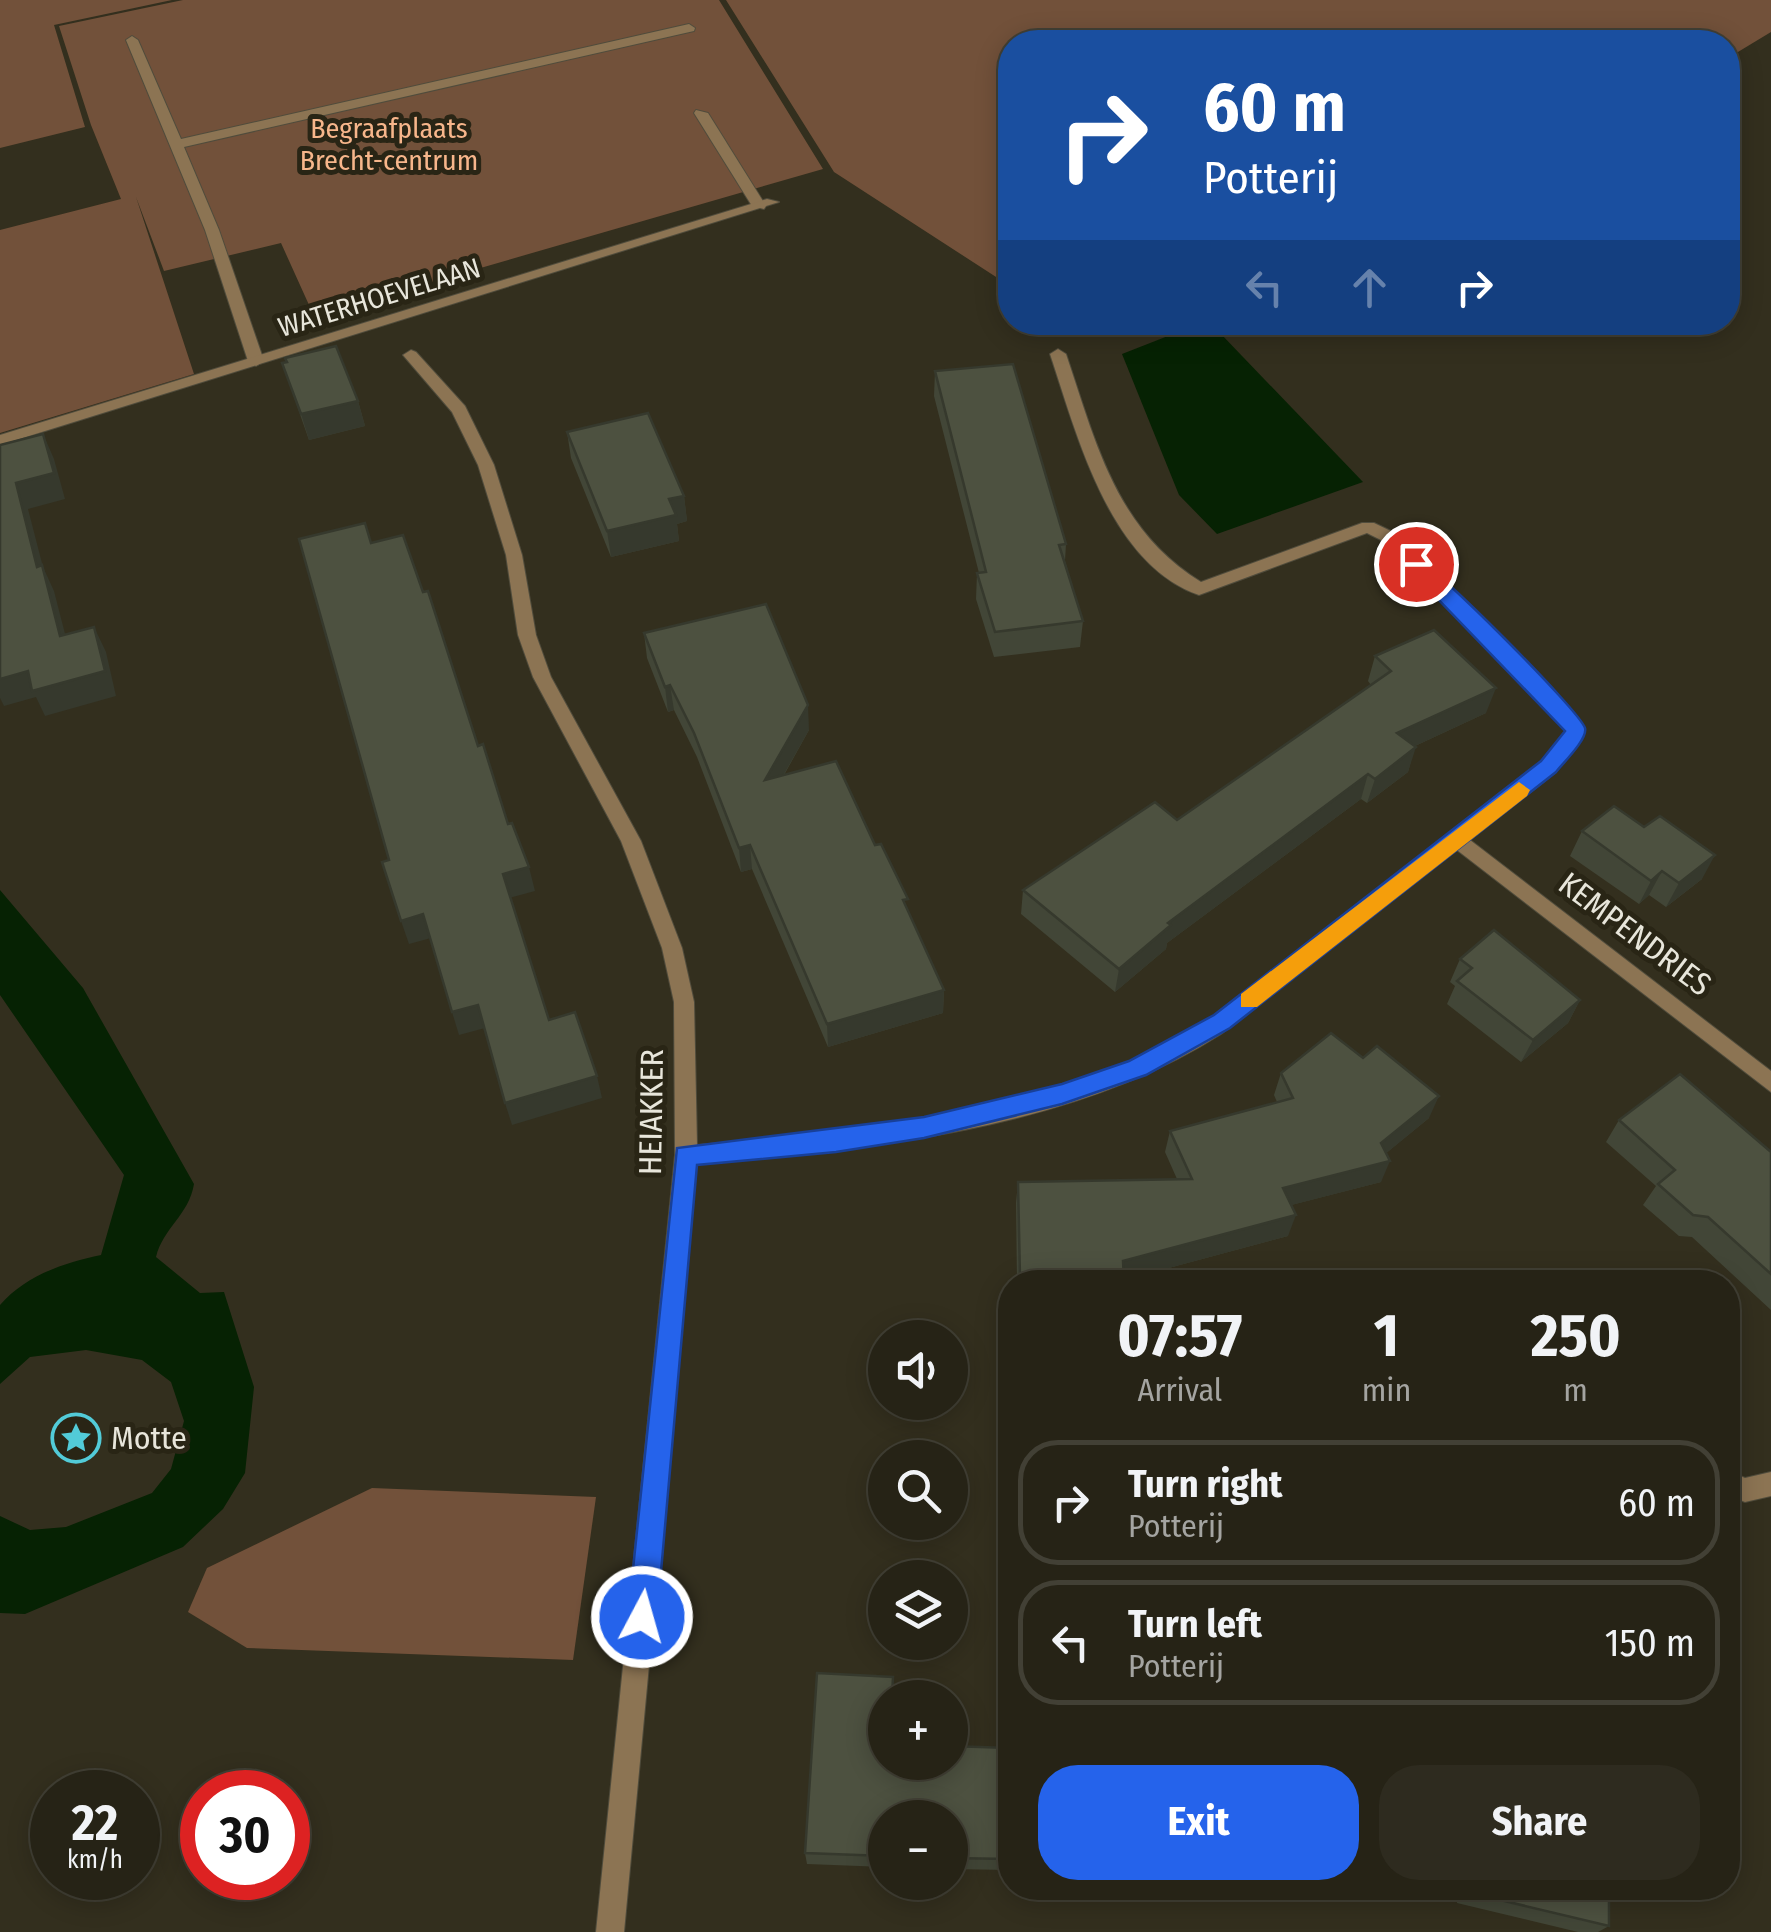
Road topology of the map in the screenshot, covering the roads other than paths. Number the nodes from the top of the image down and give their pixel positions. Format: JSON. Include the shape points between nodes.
{"nodes":[{"id":1,"x":689,"y":28,"type":"dead end"},
{"id":2,"x":132,"y":40,"type":"dead end"},
{"id":3,"x":701,"y":113,"type":"dead end"},
{"id":4,"x":174,"y":146,"type":"junction"},
{"id":5,"x":411,"y":354,"type":"dead end"},
{"id":6,"x":1058,"y":354,"type":"dead end"},
{"id":7,"x":256,"y":361,"type":"junction"},
{"id":8,"x":0,"y":440,"type":"edge"},
{"id":9,"x":1456,"y":840,"type":"junction"},
{"id":10,"x":1771,"y":1083,"type":"edge"},
{"id":11,"x":686,"y":1155,"type":"junction"},
{"id":12,"x":1771,"y":1484,"type":"edge"},
{"id":13,"x":1740,"y":1488,"type":"edge"},
{"id":14,"x":610,"y":1932,"type":"edge"}],
"edges":[{"from":1,"to":4,"type":"street"},
{"from":2,"to":4,"type":"street"},
{"from":3,"to":7,"type":"street","name":"WATERHOEVELAAN","via":[[766,204]]},
{"from":4,"to":7,"type":"street","via":[[212,230]]},
{"from":5,"to":11,"type":"street","name":"HEIAKKER","via":[[459,410],[486,465],[542,677],[656,898],[684,1002]]},
{"from":6,"to":9,"type":"street","via":[[1101,478],[1167,573],[1200,589],[1368,527],[1389,537],[1551,699],[1576,731],[1549,766]]},
{"from":7,"to":8,"type":"street","name":"WATERHOEVELAAN"},
{"from":9,"to":10,"type":"street","name":"KEMPENDRIES"},
{"from":9,"to":11,"type":"street","via":[[1222,1022],[1138,1068],[924,1128]]},
{"from":11,"to":14,"type":"street","name":"HEIAKKER"},
{"from":12,"to":13,"type":"street"}]}
